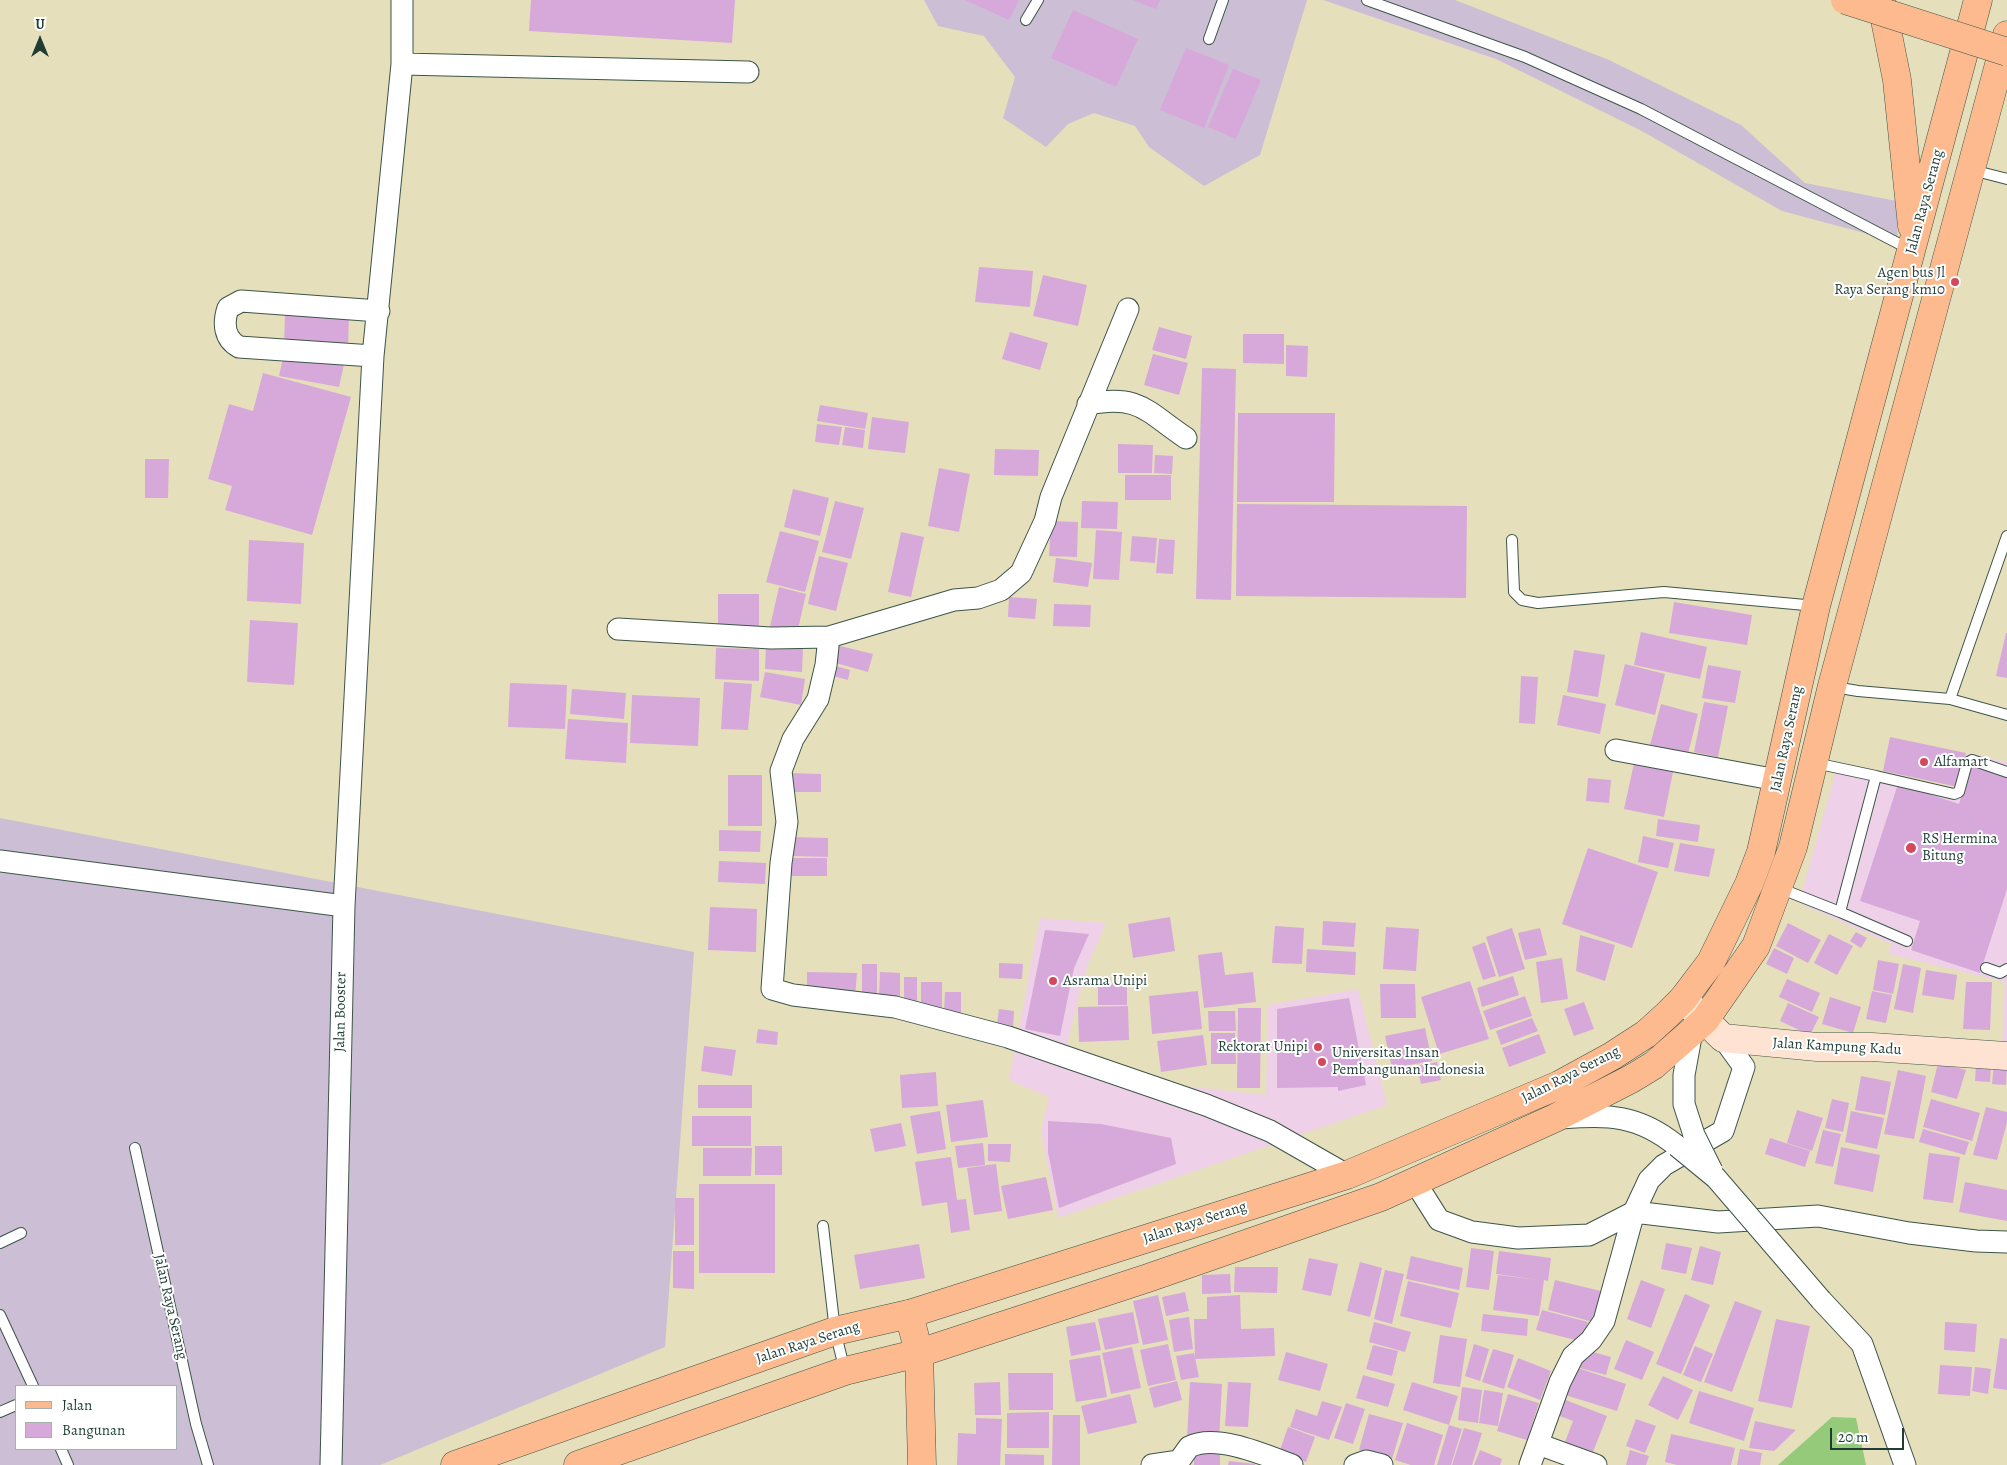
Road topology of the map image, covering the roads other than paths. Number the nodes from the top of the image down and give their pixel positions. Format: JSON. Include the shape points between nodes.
{"nodes":[{"id":1,"x":402,"y":0,"type":"edge"},
{"id":2,"x":1038,"y":0,"type":"edge"},
{"id":3,"x":1222,"y":0,"type":"edge"},
{"id":4,"x":1367,"y":0,"type":"edge"},
{"id":5,"x":1844,"y":0,"type":"edge"},
{"id":6,"x":1881,"y":0,"type":"edge"},
{"id":7,"x":1978,"y":0,"type":"edge"},
{"id":8,"x":1026,"y":20,"type":"dead end"},
{"id":9,"x":2007,"y":35,"type":"edge"},
{"id":10,"x":1209,"y":40,"type":"dead end"},
{"id":11,"x":2007,"y":52,"type":"edge"},
{"id":12,"x":402,"y":64,"type":"junction"},
{"id":13,"x":748,"y":72,"type":"dead end"},
{"id":14,"x":1972,"y":170,"type":"junction"},
{"id":15,"x":2007,"y":179,"type":"edge"},
{"id":16,"x":1913,"y":248,"type":"junction"},
{"id":17,"x":1902,"y":284,"type":"junction"},
{"id":18,"x":1938,"y":294,"type":"junction"},
{"id":19,"x":1128,"y":309,"type":"dead end"},
{"id":20,"x":379,"y":311,"type":"junction"},
{"id":21,"x":373,"y":356,"type":"junction"},
{"id":22,"x":1088,"y":404,"type":"junction"},
{"id":23,"x":1186,"y":438,"type":"dead end"},
{"id":24,"x":2007,"y":536,"type":"edge"},
{"id":25,"x":1512,"y":540,"type":"dead end"},
{"id":26,"x":1816,"y":606,"type":"junction"},
{"id":27,"x":618,"y":628,"type":"dead end"},
{"id":28,"x":829,"y":637,"type":"junction"},
{"id":29,"x":1832,"y":686,"type":"junction"},
{"id":30,"x":1950,"y":698,"type":"junction"},
{"id":31,"x":2007,"y":715,"type":"edge"},
{"id":32,"x":1616,"y":750,"type":"dead end"},
{"id":33,"x":1815,"y":763,"type":"junction"},
{"id":34,"x":2007,"y":772,"type":"edge"},
{"id":35,"x":1876,"y":776,"type":"junction"},
{"id":36,"x":1777,"y":780,"type":"junction"},
{"id":37,"x":0,"y":861,"type":"edge"},
{"id":38,"x":1778,"y":888,"type":"junction"},
{"id":39,"x":344,"y":906,"type":"junction"},
{"id":40,"x":1840,"y":912,"type":"junction"},
{"id":41,"x":1907,"y":942,"type":"dead end"},
{"id":42,"x":1986,"y":968,"type":"dead end"},
{"id":43,"x":2007,"y":969,"type":"edge"},
{"id":44,"x":1683,"y":999,"type":"junction"},
{"id":45,"x":1707,"y":1030,"type":"junction"},
{"id":46,"x":2007,"y":1056,"type":"edge"},
{"id":47,"x":1555,"y":1118,"type":"junction"},
{"id":48,"x":1686,"y":1141,"type":"junction"},
{"id":49,"x":135,"y":1148,"type":"dead end"},
{"id":50,"x":1347,"y":1175,"type":"junction"},
{"id":51,"x":1415,"y":1182,"type":"junction"},
{"id":52,"x":1634,"y":1212,"type":"junction"},
{"id":53,"x":823,"y":1226,"type":"dead end"},
{"id":54,"x":21,"y":1233,"type":"dead end"},
{"id":55,"x":0,"y":1242,"type":"edge"},
{"id":56,"x":2007,"y":1242,"type":"edge"},
{"id":57,"x":909,"y":1314,"type":"junction"},
{"id":58,"x":0,"y":1315,"type":"edge"},
{"id":59,"x":835,"y":1331,"type":"junction"},
{"id":60,"x":919,"y":1353,"type":"junction"},
{"id":61,"x":845,"y":1371,"type":"junction"},
{"id":62,"x":33,"y":1385,"type":"edge"},
{"id":63,"x":15,"y":1405,"type":"edge"},
{"id":64,"x":0,"y":1412,"type":"edge"},
{"id":65,"x":1538,"y":1444,"type":"junction"},
{"id":66,"x":61,"y":1450,"type":"edge"},
{"id":67,"x":1179,"y":1463,"type":"edge"},
{"id":68,"x":68,"y":1465,"type":"edge"},
{"id":69,"x":208,"y":1465,"type":"edge"},
{"id":70,"x":332,"y":1465,"type":"edge"},
{"id":71,"x":455,"y":1465,"type":"edge"},
{"id":72,"x":578,"y":1465,"type":"edge"},
{"id":73,"x":922,"y":1465,"type":"edge"},
{"id":74,"x":1152,"y":1465,"type":"edge"},
{"id":75,"x":1292,"y":1465,"type":"edge"},
{"id":76,"x":1354,"y":1465,"type":"edge"},
{"id":77,"x":1382,"y":1465,"type":"edge"},
{"id":78,"x":1530,"y":1465,"type":"edge"},
{"id":79,"x":1596,"y":1465,"type":"edge"},
{"id":80,"x":1905,"y":1465,"type":"edge"}],
"edges":[{"from":1,"to":12,"type":"street","name":"Jalan Booster"},
{"from":2,"to":8,"type":"lane"},
{"from":3,"to":10,"type":"lane"},
{"from":4,"to":16,"type":"lane","via":[[1525,58],[1641,110]]},
{"from":5,"to":11,"type":"main road","bridge":true},
{"from":6,"to":16,"type":"main road","via":[[1903,123]]},
{"from":7,"to":16,"type":"main road","name":"Jalan Raya Serang"},
{"from":9,"to":14,"type":"main road","name":"Jalan Raya Serang"},
{"from":12,"to":13,"type":"street"},
{"from":12,"to":20,"type":"street","name":"Jalan Booster"},
{"from":14,"to":15,"type":"lane"},
{"from":14,"to":18,"type":"main road","name":"Jalan Raya Serang"},
{"from":16,"to":17,"type":"main road","name":"Jalan Raya Serang"},
{"from":17,"to":18,"type":"main road"},
{"from":17,"to":26,"type":"main road","name":"Jalan Raya Serang"},
{"from":18,"to":29,"type":"main road","name":"Jalan Raya Serang"},
{"from":19,"to":22,"type":"street"},
{"from":20,"to":21,"type":"street","name":"Jalan Booster"},
{"from":20,"to":21,"type":"street","via":[[241,301],[228,308],[225,316],[228,337],[239,347]]},
{"from":21,"to":39,"type":"street","name":"Jalan Booster"},
{"from":22,"to":23,"type":"street","via":[[1116,400],[1133,403]]},
{"from":22,"to":28,"type":"street","via":[[1045,520],[1022,572],[1012,582],[989,595],[954,600]]},
{"from":24,"to":30,"type":"lane"},
{"from":25,"to":26,"type":"lane","via":[[1514,592],[1522,600],[1538,603],[1664,592]]},
{"from":26,"to":36,"type":"main road","name":"Jalan Raya Serang"},
{"from":27,"to":28,"type":"street","via":[[771,638]]},
{"from":28,"to":50,"type":"street","via":[[818,699],[793,739],[781,771],[786,822],[772,989],[793,996],[895,1007],[1008,1037],[1206,1105],[1270,1131]]},
{"from":29,"to":30,"type":"lane"},
{"from":29,"to":33,"type":"main road","name":"Jalan Raya Serang"},
{"from":30,"to":31,"type":"lane"},
{"from":32,"to":36,"type":"street"},
{"from":33,"to":35,"type":"lane"},
{"from":33,"to":38,"type":"main road","name":"Jalan Raya Serang","via":[[1793,847]]},
{"from":34,"to":35,"type":"lane","via":[[1972,760],[1967,763],[1958,792],[1954,794]]},
{"from":35,"to":40,"type":"lane"},
{"from":36,"to":44,"type":"main road","name":"Jalan Raya Serang","via":[[1761,852],[1749,884],[1711,962]]},
{"from":37,"to":39,"type":"street"},
{"from":38,"to":40,"type":"lane"},
{"from":38,"to":45,"type":"main road","name":"Jalan Raya Serang","via":[[1756,946]]},
{"from":39,"to":70,"type":"street","name":"Jalan Booster"},
{"from":40,"to":41,"type":"lane"},
{"from":42,"to":43,"type":"lane","via":[[2000,973]]},
{"from":44,"to":45,"type":"street"},
{"from":44,"to":50,"type":"main road","name":"Jalan Raya Serang","via":[[1646,1034],[1559,1085]]},
{"from":45,"to":46,"type":"street","name":"Jalan Kampung Kadu","via":[[1817,1048]]},
{"from":45,"to":47,"type":"main road","name":"Jalan Raya Serang","via":[[1632,1079]]},
{"from":45,"to":48,"type":"street","via":[[1684,1075]]},
{"from":45,"to":52,"type":"street","via":[[1744,1068],[1723,1131],[1664,1165],[1650,1180]]},
{"from":47,"to":48,"type":"street","via":[[1606,1115],[1638,1122]]},
{"from":47,"to":51,"type":"main road","name":"Jalan Raya Serang"},
{"from":48,"to":80,"type":"street","bridge":true,"via":[[1862,1344]]},
{"from":49,"to":69,"type":"lane","name":"Jalan Raya Serang"},
{"from":50,"to":57,"type":"main road","name":"Jalan Raya Serang"},
{"from":51,"to":52,"type":"street","via":[[1439,1220],[1481,1234],[1518,1238],[1589,1235]]},
{"from":51,"to":60,"type":"main road","name":"Jalan Raya Serang","via":[[1381,1197],[1148,1278]]},
{"from":52,"to":56,"type":"street","via":[[1718,1222],[1818,1216],[1909,1233]]},
{"from":52,"to":65,"type":"street","via":[[1604,1321],[1591,1340],[1573,1356]]},
{"from":53,"to":59,"type":"lane"},
{"from":54,"to":55,"type":"lane"},
{"from":57,"to":59,"type":"main road","name":"Jalan Raya Serang"},
{"from":57,"to":60,"type":"main road"},
{"from":58,"to":62,"type":"lane"},
{"from":59,"to":61,"type":"lane"},
{"from":59,"to":71,"type":"main road","name":"Jalan Raya Serang"},
{"from":60,"to":61,"type":"main road","name":"Jalan Raya Serang"},
{"from":60,"to":73,"type":"main road"},
{"from":61,"to":72,"type":"main road","name":"Jalan Raya Serang"},
{"from":63,"to":64,"type":"lane"},
{"from":65,"to":78,"type":"street"},
{"from":65,"to":79,"type":"street"},
{"from":66,"to":68,"type":"lane"},
{"from":67,"to":74,"type":"street"},
{"from":67,"to":75,"type":"street","via":[[1185,1451],[1193,1445],[1221,1444],[1249,1449]]},
{"from":76,"to":77,"type":"street","via":[[1366,1461]]}]}
